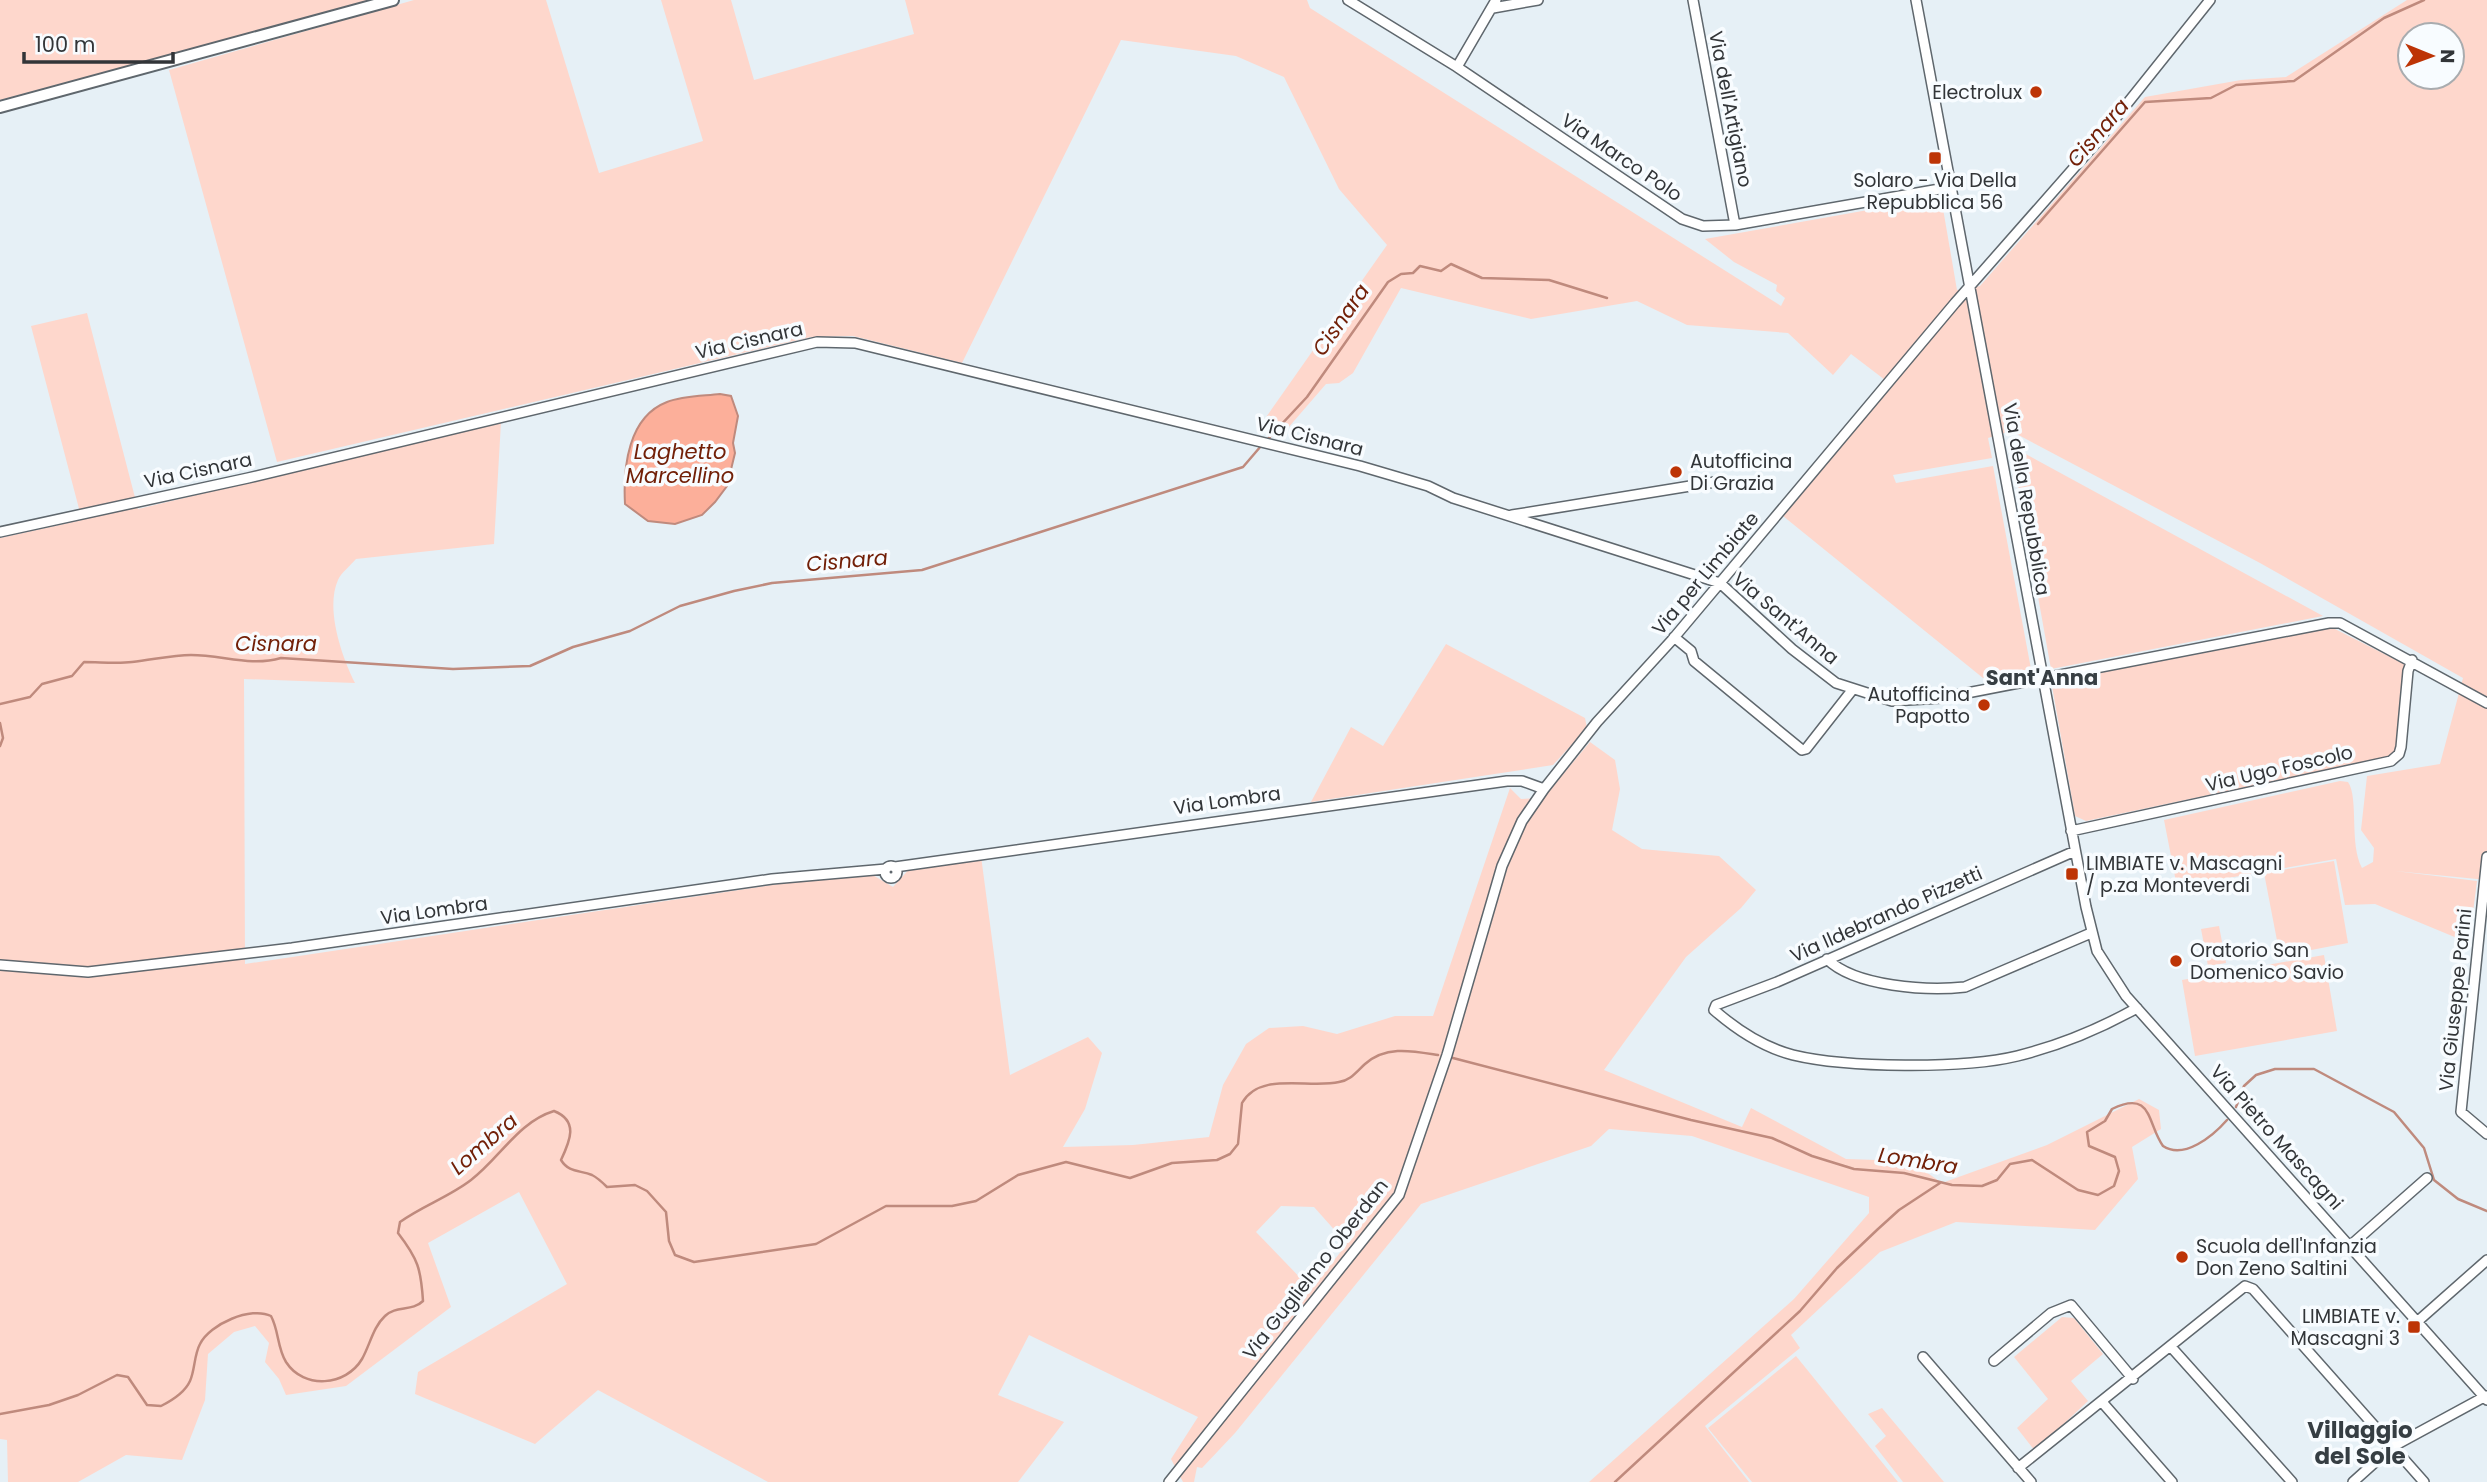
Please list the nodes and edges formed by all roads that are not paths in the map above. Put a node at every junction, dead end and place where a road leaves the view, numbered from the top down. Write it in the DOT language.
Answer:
graph roads {
  1 [pos="393,0"];
  2 [pos="1348,0"];
  3 [pos="1538,0"];
  4 [pos="1693,0"];
  5 [pos="1916,0"];
  6 [pos="2210,0"];
  7 [pos="1495,4"];
  8 [pos="1457,67"];
  9 [pos="0,107"];
  10 [pos="1951,187"];
  11 [pos="1735,225"];
  12 [pos="1970,288"];
  13 [pos="1721,481"];
  14 [pos="1512,515"];
  15 [pos="1543,525"];
  16 [pos="0,532"];
  17 [pos="1720,583"];
  18 [pos="1674,637"];
  19 [pos="2412,660"];
  20 [pos="2041,677"];
  21 [pos="1853,689"];
  22 [pos="2487,703"];
  23 [pos="1544,789"];
  24 [pos="2071,831"];
  25 [pos="2075,850"];
  26 [pos="2487,857"];
  27 [pos="2091,933"];
  28 [pos="1827,959"];
  29 [pos="0,965"];
  30 [pos="2126,996"];
  31 [pos="2137,1008"];
  32 [pos="1447,1055"];
  33 [pos="2487,1134"];
  34 [pos="2427,1178"];
  35 [pos="2351,1245"];
  36 [pos="2487,1260"];
  37 [pos="2418,1321"];
  38 [pos="2172,1348"];
  39 [pos="1923,1357"];
  40 [pos="1994,1360"];
  41 [pos="2133,1379"];
  42 [pos="2486,1397"];
  43 [pos="2102,1402"];
  44 [pos="2392,1447"];
  45 [pos="2018,1468"];
  46 [pos="1169,1482"];
  47 [pos="2031,1482"];
  48 [pos="2172,1482"];
  49 [pos="2292,1482"];
  50 [pos="2353,1482"];
  51 [pos="2424,1482"];
  1 -- 9 [label="street"];
  2 -- 8 [label="street, Via Marco Polo"];
  3 -- 7 [label="street"];
  4 -- 11 [label="street, Via dell'Artigiano"];
  5 -- 10 [label="street, Via della Repubblica"];
  6 -- 12 [label="street, Via per Limbiate"];
  7 -- 8 [label="street"];
  8 -- 11 [label="street, Via Marco Polo"];
  10 -- 11 [label="street, Via Marco Polo"];
  10 -- 12 [label="street, Via della Repubblica"];
  12 -- 17 [label="street, Via per Limbiate"];
  12 -- 20 [label="street, Via della Repubblica"];
  13 -- 14 [label="street"];
  14 -- 15 [label="street, Via Cisnara"];
  14 -- 16 [label="street, Via Cisnara"];
  15 -- 17 [label="street, Via Sant'Anna"];
  17 -- 18 [label="street, Via per Limbiate"];
  17 -- 21 [label="street, Via Sant'Anna"];
  18 -- 21 [label="street"];
  18 -- 23 [label="street, Via per Limbiate"];
  19 -- 20 [label="street, Via Sant'Anna"];
  19 -- 22 [label="street"];
  19 -- 24 [label="street, Via Ugo Foscolo"];
  20 -- 21 [label="street, Via Sant'Anna"];
  20 -- 24 [label="street, Via della Repubblica"];
  23 -- 29 [label="street, Via Lombra"];
  23 -- 32 [label="street, Via per Limbiate"];
  24 -- 25 [label="street, Via della Repubblica"];
  25 -- 27 [label="street, Via della Repubblica"];
  25 -- 28 [label="street, Via Ildebrando Pizzetti"];
  26 -- 33 [label="street, Via Giuseppe Parini"];
  27 -- 28 [label="street"];
  27 -- 30 [label="street, Via della Repubblica"];
  28 -- 31 [label="street, Via Ildebrando Pizzetti"];
  30 -- 31 [label="street, Via Pietro Mascagni"];
  31 -- 35 [label="street, Via Pietro Mascagni"];
  32 -- 46 [label="street, Via Guglielmo Oberdan"];
  34 -- 35 [label="street"];
  35 -- 37 [label="street, Via Pietro Mascagni"];
  36 -- 37 [label="street"];
  37 -- 42 [label="street, Via Pietro Mascagni"];
  38 -- 41 [label="street"];
  38 -- 44 [label="street"];
  38 -- 49 [label="street"];
  39 -- 45 [label="street"];
  40 -- 41 [label="street"];
  41 -- 43 [label="street"];
  42 -- 44 [label="street"];
  43 -- 45 [label="street"];
  43 -- 48 [label="street"];
  44 -- 50 [label="street"];
  44 -- 51 [label="street"];
  45 -- 47 [label="street"];
}
